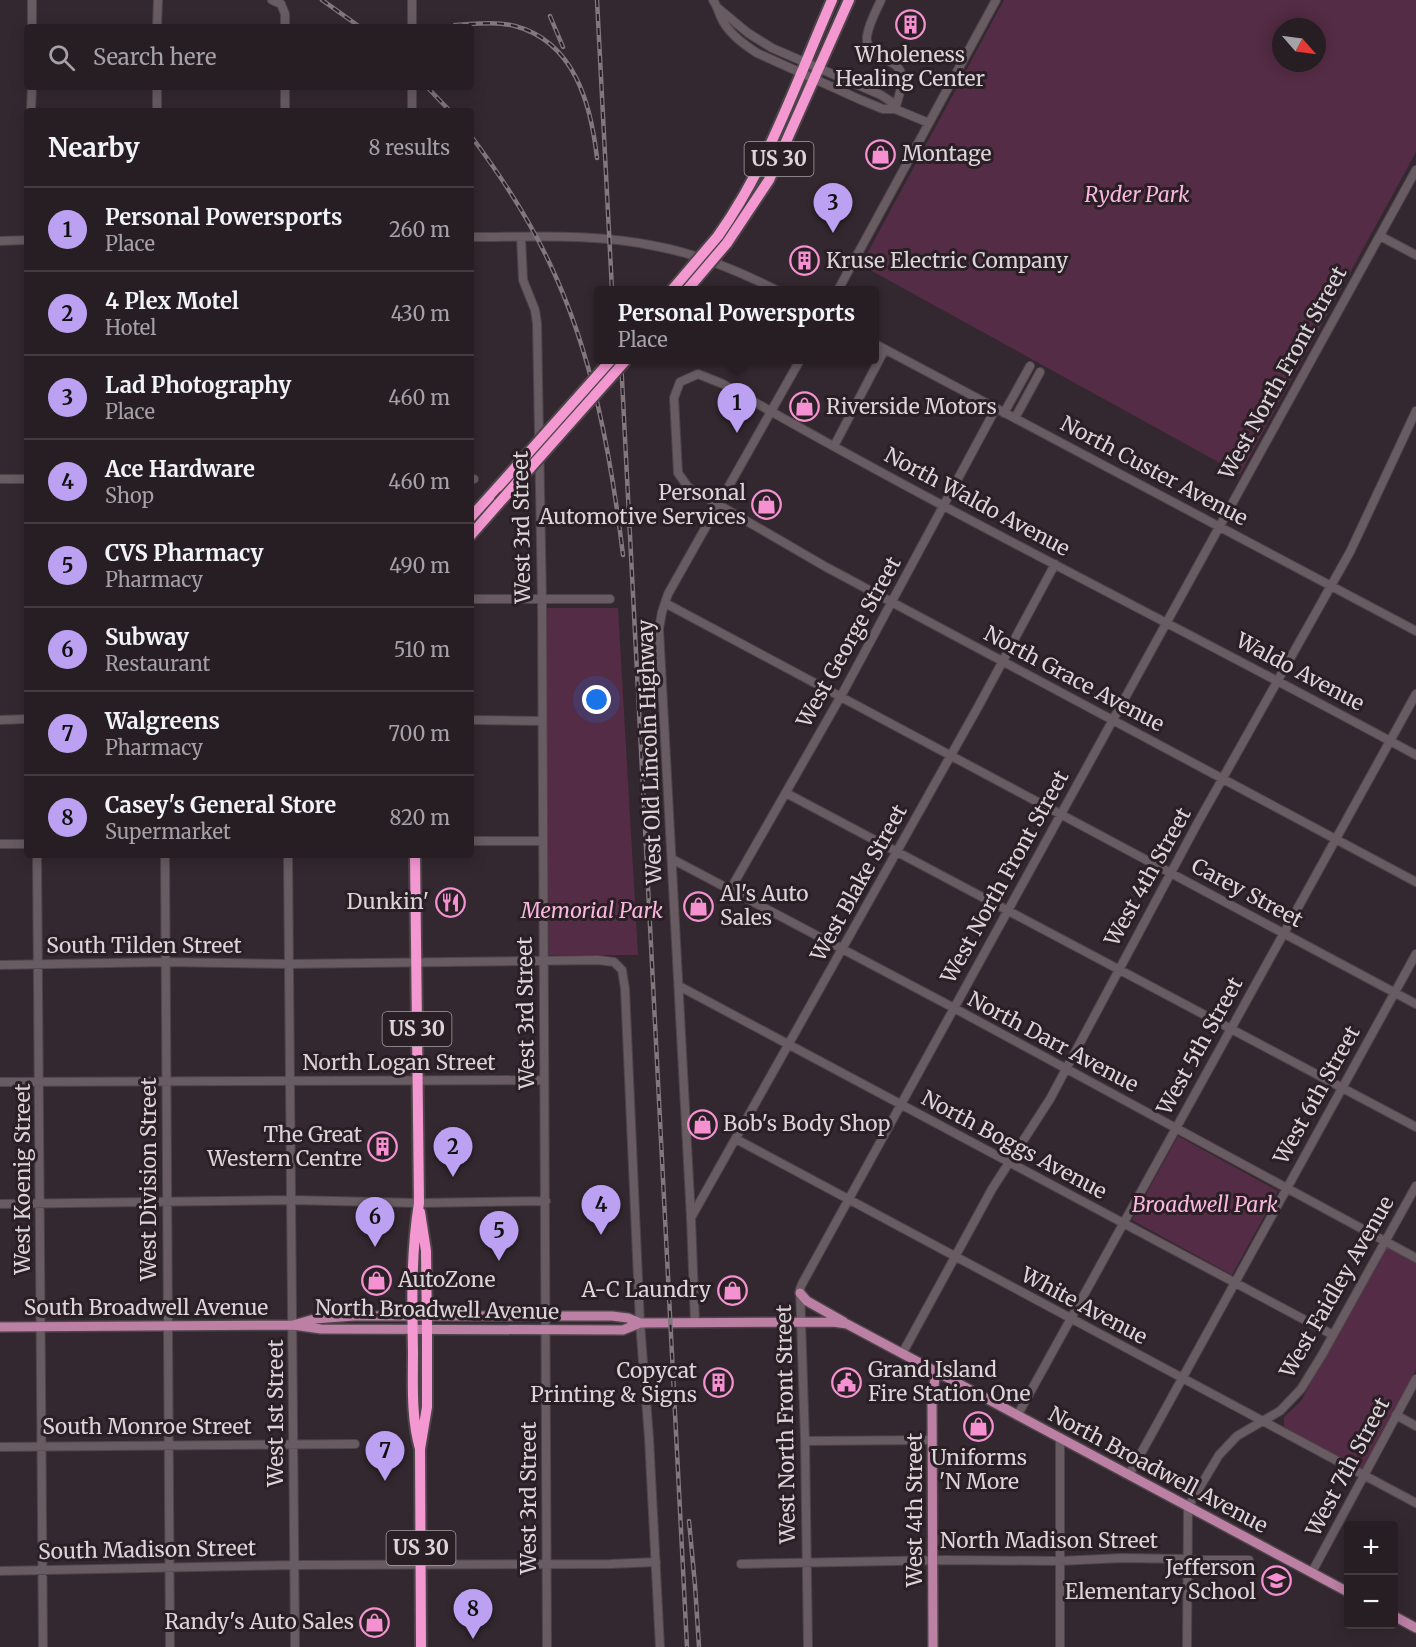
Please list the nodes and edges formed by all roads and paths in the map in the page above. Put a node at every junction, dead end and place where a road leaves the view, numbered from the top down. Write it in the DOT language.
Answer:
graph roads {
  1 [pos="33,0"];
  2 [pos="158,0"];
  3 [pos="272,0"];
  4 [pos="412,0"];
  5 [pos="713,0"];
  6 [pos="832,0"];
  7 [pos="849,0"];
  8 [pos="881,0"];
  9 [pos="996,0"];
  10 [pos="718,8"];
  11 [pos="32,24"];
  12 [pos="157,24"];
  13 [pos="285,24"];
  14 [pos="412,24"];
  15 [pos="805,62"];
  16 [pos="820,69"];
  17 [pos="800,74"];
  18 [pos="814,80"];
  19 [pos="32,90"];
  20 [pos="157,90"];
  21 [pos="285,90"];
  22 [pos="412,90"];
  23 [pos="31,108"];
  24 [pos="157,108"];
  25 [pos="285,108"];
  26 [pos="412,108"];
  27 [pos="895,109"];
  28 [pos="929,123"];
  29 [pos="1416,170"];
  30 [pos="1380,236"];
  31 [pos="474,237"];
  32 [pos="521,237"];
  33 [pos="723,239"];
  34 [pos="0,240"];
  35 [pos="24,240"];
  36 [pos="1416,255"];
  37 [pos="677,286"];
  38 [pos="690,286"];
  39 [pos="766,286"];
  40 [pos="841,286"];
  41 [pos="879,346"];
  42 [pos="885,349"];
  43 [pos="879,360"];
  44 [pos="607,364"];
  45 [pos="622,364"];
  46 [pos="798,364"];
  47 [pos="877,364"];
  48 [pos="1029,366"];
  49 [pos="1040,372"];
  50 [pos="996,408"];
  51 [pos="1416,411"];
  52 [pos="771,412"];
  53 [pos="1004,412"];
  54 [pos="1015,418"];
  55 [pos="834,446"];
  56 [pos="0,479"];
  57 [pos="24,479"];
  58 [pos="943,505"];
  59 [pos="717,506"];
  60 [pos="474,513"];
  61 [pos="1220,526"];
  62 [pos="474,531"];
  63 [pos="1054,564"];
  64 [pos="1330,586"];
  65 [pos="474,599"];
  66 [pos="542,599"];
  67 [pos="610,599"];
  68 [pos="892,602"];
  69 [pos="665,603"];
  70 [pos="1167,622"];
  71 [pos="1416,631"];
  72 [pos="1003,660"];
  73 [pos="1278,680"];
  74 [pos="1416,694"];
  75 [pos="841,696"];
  76 [pos="24,719"];
  77 [pos="0,720"];
  78 [pos="474,720"];
  79 [pos="542,721"];
  80 [pos="1113,721"];
  81 [pos="1390,741"];
  82 [pos="951,755"];
  83 [pos="1416,755"];
  84 [pos="1222,779"];
  85 [pos="786,793"];
  86 [pos="1061,814"];
  87 [pos="1335,839"];
  88 [pos="474,841"];
  89 [pos="542,841"];
  90 [pos="0,844"];
  91 [pos="24,844"];
  92 [pos="898,851"];
  93 [pos="37,858"];
  94 [pos="165,858"];
  95 [pos="288,858"];
  96 [pos="415,858"];
  97 [pos="672,859"];
  98 [pos="1171,873"];
  99 [pos="1416,882"];
  100 [pos="730,890"];
  101 [pos="1008,910"];
  102 [pos="1283,933"];
  103 [pos="842,949"];
  104 [pos="1416,954"];
  105 [pos="543,961"];
  106 [pos="166,962"];
  107 [pos="417,963"];
  108 [pos="39,964"];
  109 [pos="288,964"];
  110 [pos="0,965"];
  111 [pos="1119,968"];
  112 [pos="679,986"];
  113 [pos="1395,992"];
  114 [pos="1416,1004"];
  115 [pos="954,1008"];
  116 [pos="1230,1028"];
  117 [pos="789,1044"];
  118 [pos="1065,1069"];
  119 [pos="544,1080"];
  120 [pos="40,1081"];
  121 [pos="167,1081"];
  122 [pos="289,1081"];
  123 [pos="0,1082"];
  124 [pos="418,1082"];
  125 [pos="1342,1088"];
  126 [pos="900,1104"];
  127 [pos="1416,1127"];
  128 [pos="1175,1128"];
  129 [pos="736,1138"];
  130 [pos="1009,1163"];
  131 [pos="1416,1186"];
  132 [pos="1286,1188"];
  133 [pos="848,1198"];
  134 [pos="291,1200"];
  135 [pos="168,1201"];
  136 [pos="546,1201"];
  137 [pos="418,1203"];
  138 [pos="0,1204"];
  139 [pos="41,1204"];
  140 [pos="691,1218"];
  141 [pos="1123,1224"];
  142 [pos="1385,1242"];
  143 [pos="955,1256"];
  144 [pos="1416,1258"];
  145 [pos="1234,1283"];
  146 [pos="800,1293"];
  147 [pos="412,1316"];
  148 [pos="427,1316"];
  149 [pos="546,1316"];
  150 [pos="1070,1319"];
  151 [pos="695,1322"];
  152 [pos="802,1322"];
  153 [pos="640,1323"];
  154 [pos="846,1324"];
  155 [pos="169,1325"];
  156 [pos="293,1325"];
  157 [pos="0,1327"];
  158 [pos="42,1327"];
  159 [pos="546,1329"];
  160 [pos="412,1330"];
  161 [pos="427,1330"];
  162 [pos="1333,1335"];
  163 [pos="902,1354"];
  164 [pos="936,1372"];
  165 [pos="1181,1378"];
  166 [pos="1416,1379"];
  167 [pos="1396,1415"];
  168 [pos="1017,1416"];
  169 [pos="1262,1421"];
  170 [pos="1416,1426"];
  171 [pos="1060,1439"];
  172 [pos="932,1440"];
  173 [pos="805,1441"];
  174 [pos="294,1444"];
  175 [pos="355,1444"];
  176 [pos="42,1446"];
  177 [pos="169,1446"];
  178 [pos="0,1447"];
  179 [pos="420,1449"];
  180 [pos="1363,1474"];
  181 [pos="1129,1475"];
  182 [pos="1416,1503"];
  183 [pos="1188,1507"];
  184 [pos="1188,1559"];
  185 [pos="933,1560"];
  186 [pos="1249,1560"];
  187 [pos="1059,1561"];
  188 [pos="656,1562"];
  189 [pos="807,1563"];
  190 [pos="547,1564"];
  191 [pos="741,1564"];
  192 [pos="295,1565"];
  193 [pos="421,1565"];
  194 [pos="170,1567"];
  195 [pos="0,1571"];
  196 [pos="42,1571"];
  197 [pos="1312,1572"];
  198 [pos="1344,1590"];
  199 [pos="1398,1618"];
  200 [pos="1416,1628"];
  201 [pos="43,1647"];
  202 [pos="170,1647"];
  203 [pos="295,1647"];
  204 [pos="422,1647"];
  205 [pos="548,1647"];
  206 [pos="660,1647"];
  207 [pos="808,1647"];
  208 [pos="933,1647"];
  209 [pos="1060,1647"];
  210 [pos="1187,1647"];
  1 -- 11 [label="street"];
  2 -- 12 [label="street"];
  3 -- 13 [label="street"];
  4 -- 14 [label="street"];
  5 -- 10 [label="street"];
  6 -- 15 [label="highway, US 30"];
  7 -- 16 [label="highway, US 30"];
  8 -- 27 [label="street"];
  9 -- 28 [label="street"];
  10 -- 15 [label="street"];
  10 -- 17 [label="street"];
  15 -- 16 [label="street"];
  15 -- 17 [label="highway, US 30"];
  16 -- 18 [label="highway, US 30"];
  16 -- 27 [label="street"];
  17 -- 18 [label="street"];
  17 -- 33 [label="highway, US 30"];
  18 -- 27 [label="street"];
  18 -- 33 [label="highway, US 30"];
  19 -- 23 [label="street"];
  20 -- 24 [label="street"];
  21 -- 25 [label="street"];
  22 -- 26 [label="street"];
  27 -- 28 [label="street"];
  28 -- 40 [label="street"];
  29 -- 30 [label="street, West North Front Street"];
  30 -- 36 [label="street"];
  30 -- 61 [label="street, West North Front Street"];
  31 -- 32 [label="street"];
  32 -- 39 [label="street"];
  32 -- 66 [label="street, West 3rd Street"];
  33 -- 37 [label="highway, US 30, bridge"];
  33 -- 38 [label="highway, US 30, bridge"];
  34 -- 35 [label="street"];
  41 -- 42 [label="street, North Custer Avenue"];
  42 -- 43 [label="street"];
  42 -- 50 [label="street, North Custer Avenue"];
  44 -- 60 [label="highway, bridge"];
  45 -- 62 [label="highway, bridge"];
  46 -- 52 [label="street, West Old Lincoln Highway"];
  47 -- 55 [label="street"];
  48 -- 53 [label="street"];
  49 -- 54 [label="street"];
  50 -- 53 [label="street, North Custer Avenue"];
  50 -- 58 [label="street, West George Street"];
  51 -- 64 [label="street, West 4th Street"];
  52 -- 55 [label="street, North Waldo Avenue"];
  52 -- 59 [label="street, West Old Lincoln Highway"];
  52 -- 59 [label="street, North Grace Avenue"];
  53 -- 54 [label="street, North Custer Avenue"];
  54 -- 61 [label="street, North Custer Avenue"];
  55 -- 58 [label="street, North Waldo Avenue"];
  56 -- 57 [label="street"];
  58 -- 63 [label="street, North Waldo Avenue"];
  58 -- 68 [label="street, West George Street"];
  59 -- 68 [label="street, North Grace Avenue"];
  59 -- 69 [label="street, West Old Lincoln Highway"];
  61 -- 64 [label="street, North Custer Avenue"];
  61 -- 70 [label="street, West North Front Street"];
  63 -- 70 [label="street, North Waldo Avenue"];
  63 -- 72 [label="street, West Blake Street"];
  64 -- 71 [label="street, North Custer Avenue"];
  64 -- 73 [label="street, West 4th Street"];
  65 -- 66 [label="street"];
  66 -- 67 [label="street"];
  66 -- 79 [label="street, West 3rd Street"];
  68 -- 72 [label="street, North Grace Avenue"];
  68 -- 75 [label="street, West George Street"];
  69 -- 75 [label="street, Carey Street"];
  69 -- 97 [label="street, West Old Lincoln Highway"];
  70 -- 73 [label="street, Waldo Avenue"];
  70 -- 80 [label="street, West North Front Street"];
  72 -- 80 [label="street, North Grace Avenue"];
  72 -- 82 [label="street, West Blake Street"];
  73 -- 81 [label="street, Waldo Avenue"];
  73 -- 84 [label="street, West 4th Street"];
  74 -- 81 [label="street, West 5th Street"];
  75 -- 82 [label="street, Carey Street"];
  75 -- 85 [label="street, West George Street"];
  76 -- 77 [label="street"];
  78 -- 79 [label="street"];
  79 -- 89 [label="street, West 3rd Street"];
  80 -- 84 [label="street, North Grace Avenue"];
  80 -- 86 [label="street, West North Front Street"];
  81 -- 83 [label="street, Waldo Avenue"];
  81 -- 87 [label="street, West 5th Street"];
  82 -- 86 [label="street, Carey Street"];
  82 -- 92 [label="street, West Blake Street"];
  84 -- 87 [label="street, North Grace Avenue"];
  84 -- 98 [label="street, West 4th Street"];
  85 -- 92 [label="street"];
  85 -- 100 [label="street, West George Street"];
  86 -- 98 [label="street, Carey Street"];
  86 -- 101 [label="street, West North Front Street"];
  87 -- 99 [label="street, North Grace Avenue"];
  87 -- 102 [label="street, West 5th Street"];
  88 -- 89 [label="street"];
  89 -- 105 [label="street, West 3rd Street"];
  90 -- 91 [label="street"];
  92 -- 101 [label="street"];
  92 -- 103 [label="street, West Blake Street"];
  93 -- 108 [label="street, West Koenig Street"];
  94 -- 106 [label="street, West Division Street"];
  95 -- 109 [label="street, West 1st Street"];
  96 -- 107 [label="highway, US 30"];
  97 -- 100 [label="street, North Darr Avenue"];
  97 -- 112 [label="street, West Old Lincoln Highway"];
  98 -- 102 [label="street, Carey Street"];
  98 -- 111 [label="street, West 4th Street"];
  100 -- 103 [label="street, North Darr Avenue"];
  101 -- 111 [label="street"];
  101 -- 115 [label="street, West North Front Street"];
  102 -- 113 [label="street, Carey Street"];
  102 -- 116 [label="street, West 5th Street"];
  103 -- 115 [label="street, North Darr Avenue"];
  103 -- 117 [label="street, West Blake Street"];
  104 -- 113 [label="street, West 6th Street"];
  105 -- 107 [label="street, South Tilden Street"];
  105 -- 119 [label="street, West 3rd Street"];
  105 -- 153 [label="street, South Tilden Street"];
  106 -- 108 [label="street, South Tilden Street"];
  106 -- 109 [label="street, South Tilden Street"];
  106 -- 121 [label="street, West Division Street"];
  107 -- 109 [label="street, South Tilden Street"];
  107 -- 124 [label="highway, US 30"];
  108 -- 110 [label="street, South Tilden Street"];
  108 -- 120 [label="street, West Koenig Street"];
  109 -- 122 [label="street, West 1st Street"];
  111 -- 116 [label="street"];
  111 -- 118 [label="street, West 4th Street"];
  112 -- 117 [label="street, North Boggs Avenue"];
  112 -- 140 [label="street, West Old Lincoln Highway"];
  113 -- 114 [label="street, Carey Street"];
  113 -- 125 [label="street, West 6th Street"];
  115 -- 118 [label="street, North Darr Avenue"];
  115 -- 126 [label="street, West North Front Street"];
  116 -- 125 [label="street"];
  116 -- 128 [label="street, West 5th Street"];
  117 -- 126 [label="street, North Boggs Avenue"];
  117 -- 129 [label="street, West Blake Street"];
  118 -- 128 [label="street, North Darr Avenue"];
  118 -- 130 [label="street, West 4th Street"];
  119 -- 124 [label="street, North Logan Street"];
  119 -- 136 [label="street, West 3rd Street"];
  120 -- 121 [label="street, North Logan Street"];
  120 -- 123 [label="street, North Logan Street"];
  120 -- 139 [label="street, West Koenig Street"];
  121 -- 122 [label="street, North Logan Street"];
  121 -- 135 [label="street, West Division Street"];
  122 -- 124 [label="street, North Logan Street"];
  122 -- 134 [label="street, West 1st Street"];
  124 -- 137 [label="highway, US 30"];
  125 -- 127 [label="street"];
  125 -- 132 [label="street, West 6th Street"];
  126 -- 130 [label="street, North Boggs Avenue"];
  126 -- 133 [label="street, West North Front Street"];
  128 -- 132 [label="street, North Darr Avenue"];
  128 -- 141 [label="street, West 5th Street"];
  129 -- 133 [label="street, White Avenue"];
  129 -- 140 [label="street, West Blake Street"];
  130 -- 141 [label="street, North Boggs Avenue"];
  130 -- 143 [label="street, West 4th Street"];
  131 -- 142 [label="street, West Faidley Avenue"];
  132 -- 142 [label="street, North Darr Avenue"];
  132 -- 145 [label="street, West 6th Street"];
  133 -- 143 [label="street, White Avenue"];
  133 -- 146 [label="street, West North Front Street"];
  134 -- 135 [label="street"];
  134 -- 137 [label="street"];
  134 -- 156 [label="street, West 1st Street"];
  135 -- 139 [label="street"];
  135 -- 155 [label="street, West Division Street"];
  136 -- 137 [label="street"];
  136 -- 149 [label="street, West 3rd Street"];
  137 -- 147 [label="highway, US 30"];
  137 -- 148 [label="highway, US 30"];
  138 -- 139 [label="street"];
  139 -- 158 [label="street, West Koenig Street"];
  140 -- 151 [label="street, West Old Lincoln Highway"];
  141 -- 145 [label="street, North Boggs Avenue"];
  141 -- 150 [label="street, West 5th Street"];
  142 -- 144 [label="street, North Darr Avenue"];
  142 -- 162 [label="street, West Faidley Avenue"];
  143 -- 150 [label="street, White Avenue"];
  143 -- 163 [label="street, West 4th Street"];
  145 -- 162 [label="street, North Boggs Avenue"];
  145 -- 165 [label="street, West 6th Street"];
  146 -- 152 [label="street, West North Front Street"];
  146 -- 154 [label="main road"];
  147 -- 148 [label="main road, North Broadwell Avenue"];
  147 -- 156 [label="main road, North Broadwell Avenue"];
  147 -- 160 [label="highway, US 30"];
  148 -- 149 [label="main road, North Broadwell Avenue"];
  148 -- 161 [label="highway, US 30"];
  149 -- 153 [label="main road, North Broadwell Avenue"];
  149 -- 159 [label="street, West 3rd Street"];
  150 -- 165 [label="street, White Avenue"];
  150 -- 168 [label="street, West 5th Street"];
  151 -- 152 [label="main road, North Broadwell Avenue"];
  151 -- 153 [label="main road, North Broadwell Avenue"];
  152 -- 154 [label="main road, North Broadwell Avenue"];
  152 -- 173 [label="street, West North Front Street"];
  153 -- 159 [label="main road, North Broadwell Avenue"];
  153 -- 188 [label="street"];
  154 -- 163 [label="main road, North Broadwell Avenue"];
  155 -- 156 [label="main road, South Broadwell Avenue"];
  155 -- 158 [label="main road, South Broadwell Avenue"];
  155 -- 177 [label="street, West Division Street"];
  156 -- 160 [label="main road, North Broadwell Avenue"];
  156 -- 174 [label="street, West 1st Street"];
  157 -- 158 [label="main road, South Broadwell Avenue"];
  158 -- 176 [label="street, West Koenig Street"];
  159 -- 161 [label="main road, North Broadwell Avenue"];
  159 -- 190 [label="street, West 3rd Street"];
  160 -- 161 [label="main road, North Broadwell Avenue"];
  160 -- 179 [label="highway, US 30"];
  161 -- 179 [label="highway, US 30"];
  162 -- 169 [label="street, West Faidley Avenue"];
  163 -- 164 [label="main road, North Broadwell Avenue"];
  164 -- 168 [label="main road, North Broadwell Avenue"];
  164 -- 172 [label="main road, West 4th Street"];
  165 -- 169 [label="street, White Avenue"];
  165 -- 181 [label="street, West 6th Street"];
  166 -- 167 [label="street, West 7th Street"];
  167 -- 170 [label="street"];
  167 -- 180 [label="street, West 7th Street"];
  168 -- 171 [label="main road, North Broadwell Avenue"];
  169 -- 180 [label="street, White Avenue"];
  169 -- 183 [label="street, West Faidley Avenue"];
  171 -- 181 [label="main road, North Broadwell Avenue"];
  171 -- 187 [label="street"];
  172 -- 173 [label="street"];
  172 -- 185 [label="main road, West 4th Street"];
  173 -- 189 [label="street, West North Front Street"];
  174 -- 175 [label="street, South Monroe Street"];
  174 -- 177 [label="street, South Monroe Street"];
  174 -- 192 [label="street, West 1st Street"];
  176 -- 177 [label="street, South Monroe Street"];
  176 -- 178 [label="street, South Monroe Street"];
  176 -- 196 [label="street, West Koenig Street"];
  177 -- 194 [label="street, West Division Street"];
  179 -- 193 [label="highway, US 30"];
  180 -- 182 [label="street, White Avenue"];
  180 -- 197 [label="street, West 7th Street"];
  181 -- 183 [label="main road, North Broadwell Avenue"];
  183 -- 184 [label="street"];
  183 -- 197 [label="main road, North Broadwell Avenue"];
  184 -- 186 [label="street, North Madison Street"];
  184 -- 187 [label="street, North Madison Street"];
  184 -- 210 [label="street"];
  185 -- 187 [label="street, North Madison Street"];
  185 -- 189 [label="street, North Madison Street"];
  185 -- 208 [label="main road, West 4th Street"];
  187 -- 209 [label="street"];
  188 -- 190 [label="street"];
  188 -- 206 [label="street"];
  189 -- 191 [label="street, North Madison Street"];
  189 -- 207 [label="street, West North Front Street"];
  190 -- 193 [label="street"];
  190 -- 205 [label="street, West 3rd Street"];
  192 -- 193 [label="street"];
  192 -- 194 [label="street, South Madison Street"];
  192 -- 203 [label="street, West 1st Street"];
  193 -- 204 [label="highway, US 30"];
  194 -- 196 [label="street, South Madison Street"];
  194 -- 202 [label="street, West Division Street"];
  195 -- 196 [label="street, South Madison Street"];
  196 -- 201 [label="street, West Koenig Street"];
  197 -- 198 [label="main road, North Broadwell Avenue"];
  199 -- 200 [label="main road"];
}
